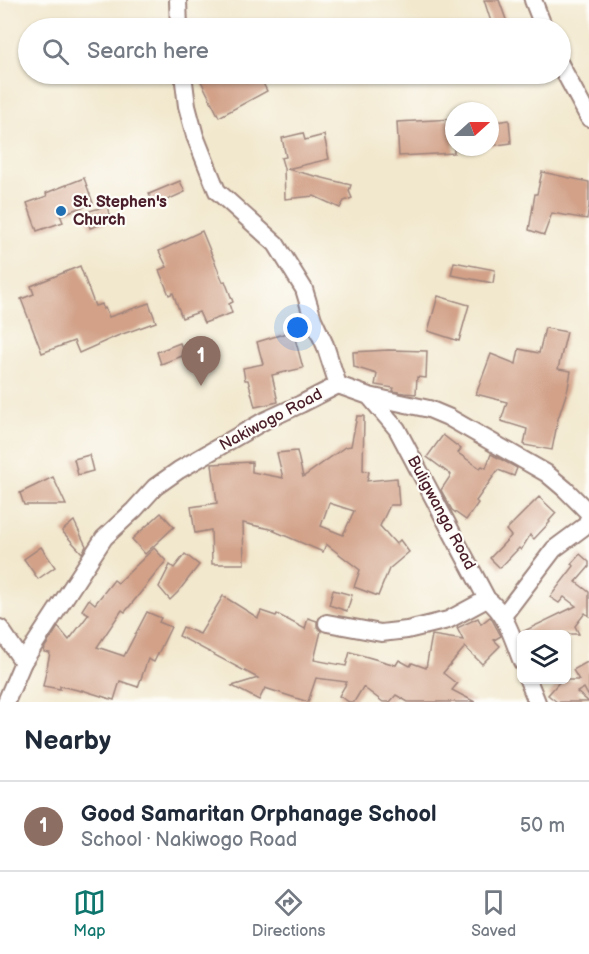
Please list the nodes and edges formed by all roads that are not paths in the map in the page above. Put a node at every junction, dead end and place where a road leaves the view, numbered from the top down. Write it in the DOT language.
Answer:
graph roads {
  1 [pos="177,0"];
  2 [pos="533,0"];
  3 [pos="178,18"];
  4 [pos="540,18"];
  5 [pos="571,83"];
  6 [pos="184,84"];
  7 [pos="589,118"];
  8 [pos="338,385"];
  9 [pos="369,396"];
  10 [pos="589,513"];
  11 [pos="589,518"];
  12 [pos="487,599"];
  13 [pos="503,616"];
  14 [pos="327,622"];
  15 [pos="0,628"];
  16 [pos="517,650"];
  17 [pos="23,662"];
  18 [pos="530,684"];
  19 [pos="6,702"];
  20 [pos="537,702"];
  1 -- 3 [label="street"];
  2 -- 4 [label="street"];
  5 -- 7 [label="street"];
  6 -- 8 [label="street, Nakiwogo Road"];
  8 -- 9 [label="street"];
  8 -- 17 [label="street, Nakiwogo Road"];
  9 -- 10 [label="street"];
  9 -- 12 [label="street, Buligwanga Road"];
  11 -- 13 [label="street"];
  12 -- 13 [label="street, Buligwanga Road"];
  12 -- 14 [label="street"];
  13 -- 16 [label="street, Buligwanga Road"];
  15 -- 17 [label="street"];
  17 -- 19 [label="street, Nakiwogo Road"];
  18 -- 20 [label="street"];
}
